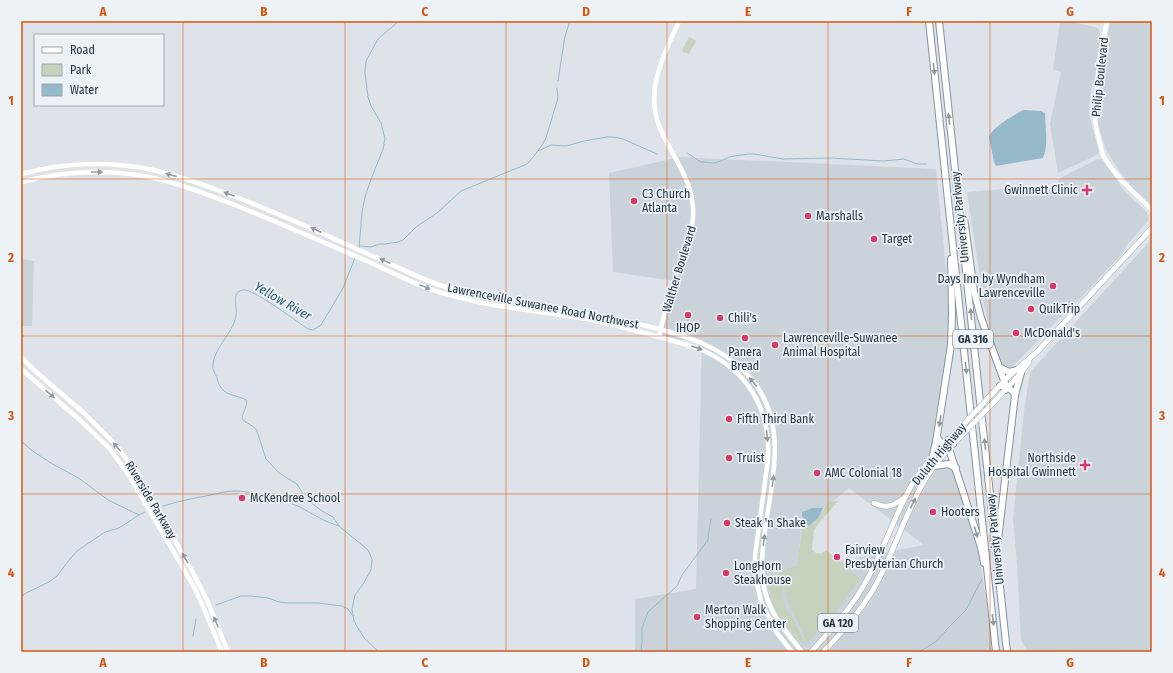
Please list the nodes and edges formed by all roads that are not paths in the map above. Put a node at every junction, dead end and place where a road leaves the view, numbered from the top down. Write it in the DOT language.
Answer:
graph roads {
  1 [pos="679,21"];
  2 [pos="929,21"];
  3 [pos="939,21"];
  4 [pos="1107,21"];
  5 [pos="21,174"];
  6 [pos="21,182"];
  7 [pos="958,195"];
  8 [pos="1152,210"];
  9 [pos="1152,228"];
  10 [pos="952,232"];
  11 [pos="661,329"];
  12 [pos="659,337"];
  13 [pos="21,357"];
  14 [pos="999,367"];
  15 [pos="21,369"];
  16 [pos="1019,371"];
  17 [pos="1005,386"];
  18 [pos="1015,395"];
  19 [pos="937,437"];
  20 [pos="948,445"];
  21 [pos="932,458"];
  22 [pos="934,466"];
  23 [pos="956,468"];
  24 [pos="906,496"];
  25 [pos="874,503"];
  26 [pos="996,551"];
  27 [pos="989,588"];
  28 [pos="222,652"];
  29 [pos="228,652"];
  30 [pos="792,652"];
  31 [pos="802,652"];
  32 [pos="811,652"];
  33 [pos="823,652"];
  34 [pos="996,652"];
  35 [pos="1007,652"];
  1 -- 11 [label="main road, Walther Boulevard"];
  2 -- 10 [label="highway, University Parkway / GA 316, one-way"];
  7 -- 3 [label="highway, University Parkway / GA 316, one-way"];
  4 -- 8 [label="main road, Philip Boulevard"];
  11 -- 5 [label="main road, Lawrenceville Suwanee Road Northwest, one-way"];
  6 -- 12 [label="main road, Lawrenceville Suwanee Road Northwest, one-way"];
  7 -- 14 [label="highway"];
  26 -- 7 [label="highway, University Parkway / GA 316, one-way"];
  9 -- 16 [label="main road, Duluth Highway"];
  10 -- 19 [label="highway, one-way"];
  10 -- 27 [label="highway, University Parkway / GA 316, one-way"];
  11 -- 12 [label="main road, Walther Boulevard"];
  31 -- 11 [label="main road, Lawrenceville Suwanee Road Northwest, one-way"];
  12 -- 30 [label="main road, Lawrenceville Suwanee Road Northwest, one-way"];
  29 -- 13 [label="main road, Riverside Parkway, one-way"];
  14 -- 16 [label="highway"];
  14 -- 17 [label="highway"];
  15 -- 28 [label="main road, Riverside Parkway, one-way"];
  16 -- 17 [label="main road, Duluth Highway"];
  16 -- 18 [label="highway"];
  17 -- 18 [label="highway"];
  17 -- 20 [label="main road, Duluth Highway / GA 120, bridge"];
  17 -- 20 [label="main road, Duluth Highway / GA 120, bridge"];
  18 -- 26 [label="highway"];
  19 -- 20 [label="highway"];
  19 -- 21 [label="highway"];
  20 -- 21 [label="main road, Duluth Highway / GA 120"];
  20 -- 22 [label="main road, Duluth Highway / GA 120"];
  20 -- 23 [label="highway"];
  21 -- 24 [label="main road, Duluth Highway / GA 120"];
  22 -- 23 [label="highway"];
  33 -- 22 [label="main road, Duluth Highway / GA 120, one-way"];
  23 -- 27 [label="highway, one-way"];
  24 -- 25 [label="main road"];
  24 -- 32 [label="main road, Duluth Highway / GA 120"];
  26 -- 35 [label="highway, University Parkway / GA 316"];
  27 -- 34 [label="highway, University Parkway / GA 316, one-way"];
}
